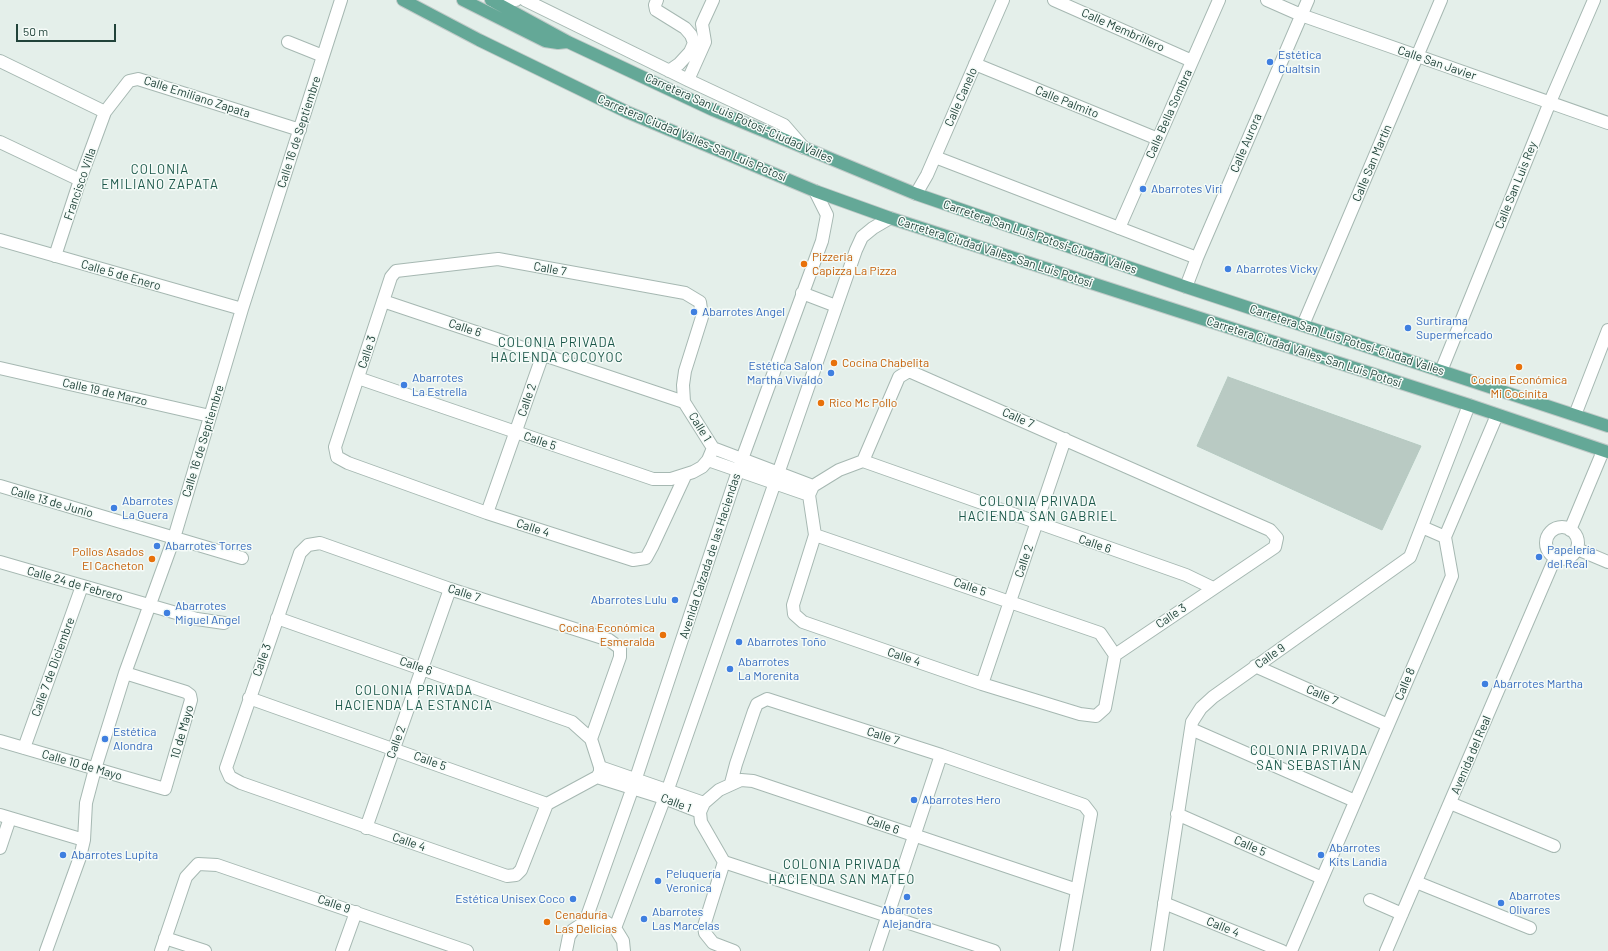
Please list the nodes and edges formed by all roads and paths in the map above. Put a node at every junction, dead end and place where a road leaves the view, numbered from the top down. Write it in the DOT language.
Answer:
graph roads {
  1 [pos="341,0"];
  2 [pos="403,0"];
  3 [pos="464,0"];
  4 [pos="516,0"];
  5 [pos="525,0"];
  6 [pos="657,0"];
  7 [pos="713,0"];
  8 [pos="1003,0"];
  9 [pos="1054,0"];
  10 [pos="1219,0"];
  11 [pos="1267,0"];
  12 [pos="1308,0"];
  13 [pos="1441,0"];
  14 [pos="1594,0"];
  15 [pos="492,1"];
  16 [pos="1301,15"];
  17 [pos="288,42"];
  18 [pos="568,42"];
  19 [pos="323,56"];
  20 [pos="1417,56"];
  21 [pos="0,61"];
  22 [pos="1192,61"];
  23 [pos="975,64"];
  24 [pos="669,71"];
  25 [pos="688,80"];
  26 [pos="1550,102"];
  27 [pos="105,112"];
  28 [pos="1608,123"];
  29 [pos="300,130"];
  30 [pos="1158,139"];
  31 [pos="0,142"];
  32 [pos="804,148"];
  33 [pos="935,157"];
  34 [pos="80,180"];
  35 [pos="815,191"];
  36 [pos="916,194"];
  37 [pos="890,218"];
  38 [pos="1119,228"];
  39 [pos="0,240"];
  40 [pos="55,256"];
  41 [pos="1197,258"];
  42 [pos="396,271"];
  43 [pos="1186,287"];
  44 [pos="802,293"];
  45 [pos="383,301"];
  46 [pos="700,302"];
  47 [pos="836,306"];
  48 [pos="242,309"];
  49 [pos="1303,325"];
  50 [pos="1608,330"];
  51 [pos="543,354"];
  52 [pos="0,368"];
  53 [pos="1441,371"];
  54 [pos="358,378"];
  55 [pos="684,402"];
  56 [pos="1469,405"];
  57 [pos="1497,415"];
  58 [pos="1575,415"];
  59 [pos="210,416"];
  60 [pos="1608,426"];
  61 [pos="515,432"];
  62 [pos="1065,439"];
  63 [pos="1606,452"];
  64 [pos="710,454"];
  65 [pos="337,457"];
  66 [pos="863,461"];
  67 [pos="741,464"];
  68 [pos="684,476"];
  69 [pos="777,477"];
  70 [pos="0,486"];
  71 [pos="811,490"];
  72 [pos="487,513"];
  73 [pos="1037,523"];
  74 [pos="1422,526"];
  75 [pos="1570,530"];
  76 [pos="815,535"];
  77 [pos="1445,537"];
  78 [pos="174,538"];
  79 [pos="1277,538"];
  80 [pos="308,545"];
  81 [pos="1577,549"];
  82 [pos="242,558"];
  83 [pos="1555,558"];
  84 [pos="0,562"];
  85 [pos="1608,562"];
  86 [pos="82,586"];
  87 [pos="450,588"];
  88 [pos="1213,588"];
  89 [pos="1011,601"];
  90 [pos="150,606"];
  91 [pos="277,618"];
  92 [pos="224,623"];
  93 [pos="1115,655"];
  94 [pos="1255,666"];
  95 [pos="422,668"];
  96 [pos="125,672"];
  97 [pos="982,684"];
  98 [pos="249,698"];
  99 [pos="1388,725"];
  100 [pos="1191,729"];
  101 [pos="591,739"];
  102 [pos="0,741"];
  103 [pos="24,748"];
  104 [pos="394,748"];
  105 [pos="941,755"];
  106 [pos="95,769"];
  107 [pos="599,772"];
  108 [pos="230,777"];
  109 [pos="634,783"];
  110 [pos="731,783"];
  111 [pos="165,789"];
  112 [pos="666,794"];
  113 [pos="1355,801"];
  114 [pos="1450,802"];
  115 [pos="547,804"];
  116 [pos="702,808"];
  117 [pos="1177,814"];
  118 [pos="5,817"];
  119 [pos="366,828"];
  120 [pos="914,836"];
  121 [pos="84,840"];
  122 [pos="1554,846"];
  123 [pos="0,848"];
  124 [pos="724,862"];
  125 [pos="1322,878"];
  126 [pos="1416,882"];
  127 [pos="1077,890"];
  128 [pos="1370,900"];
  129 [pos="1164,903"];
  130 [pos="356,912"];
  131 [pos="1402,914"];
  132 [pos="888,915"];
  133 [pos="585,922"];
  134 [pos="615,928"];
  135 [pos="1530,928"];
  136 [pos="165,938"];
  137 [pos="46,951"];
  138 [pos="161,951"];
  139 [pos="205,951"];
  140 [pos="342,951"];
  141 [pos="467,951"];
  142 [pos="566,951"];
  143 [pos="624,951"];
  144 [pos="734,951"];
  145 [pos="876,951"];
  146 [pos="994,951"];
  147 [pos="1066,951"];
  148 [pos="1157,951"];
  149 [pos="1282,951"];
  150 [pos="1290,951"];
  151 [pos="1386,951"];
  1 -- 19 [label="street, Calle 16 de Septiembre"];
  2 -- 35 [label="main road, Carretera Ciudad Valles-San Luis Potosí"];
  3 -- 18 [label="main road"];
  4 -- 15 [label="street"];
  5 -- 24 [label="street"];
  6 -- 24 [label="street"];
  7 -- 25 [label="street"];
  8 -- 23 [label="street, Calle Canelo"];
  9 -- 22 [label="street, Calle Membrillero"];
  10 -- 22 [label="street, Calle Bella Sombra"];
  11 -- 16 [label="street, Calle San Javier"];
  12 -- 16 [label="street, Calle Aurora"];
  13 -- 20 [label="street, Calle San Martín"];
  14 -- 26 [label="street, Calle San Luis Rey"];
  15 -- 18 [label="main road, Carretera San Luis Potosí-Ciudad Valles"];
  16 -- 20 [label="street, Calle San Javier"];
  16 -- 41 [label="street, Calle Aurora"];
  17 -- 19 [label="street"];
  18 -- 32 [label="main road, Carretera San Luis Potosí-Ciudad Valles"];
  19 -- 29 [label="street, Calle 16 de Septiembre"];
  20 -- 26 [label="street, Calle San Javier"];
  20 -- 49 [label="street, Calle San Martín"];
  21 -- 27 [label="street"];
  22 -- 30 [label="street, Calle Bella Sombra"];
  23 -- 30 [label="street, Calle Palmito"];
  23 -- 33 [label="street, Calle Canelo"];
  24 -- 25 [label="street"];
  25 -- 32 [label="street"];
  26 -- 28 [label="street, Calle San Javier"];
  26 -- 53 [label="street, Calle San Luis Rey"];
  27 -- 29 [label="street, Calle Emiliano Zapata"];
  27 -- 34 [label="street, Francisco Villa"];
  29 -- 48 [label="street, Calle 16 de Septiembre"];
  30 -- 38 [label="street, Calle Bella Sombra"];
  31 -- 34 [label="street"];
  32 -- 36 [label="main road, Carretera San Luis Potosí-Ciudad Valles"];
  33 -- 36 [label="street, Calle Canelo"];
  33 -- 38 [label="street"];
  34 -- 40 [label="street, Francisco Villa"];
  35 -- 37 [label="main road, Carretera Ciudad Valles-San Luis Potosí"];
  35 -- 44 [label="street, Avenida Calzada de las Haciendas"];
  36 -- 43 [label="main road, Carretera San Luis Potosí-Ciudad Valles"];
  37 -- 47 [label="street"];
  37 -- 56 [label="main road, Carretera Ciudad Valles-San Luis Potosí"];
  38 -- 41 [label="street"];
  39 -- 40 [label="street, Calle 5 de Enero"];
  40 -- 48 [label="street, Calle 5 de Enero"];
  41 -- 43 [label="street, Calle Aurora"];
  42 -- 45 [label="street, Calle 3"];
  42 -- 46 [label="street, Calle 7"];
  43 -- 49 [label="main road, Carretera San Luis Potosí-Ciudad Valles"];
  44 -- 47 [label="street"];
  44 -- 67 [label="street, Avenida Calzada de las Haciendas"];
  45 -- 51 [label="street, Calle 6"];
  45 -- 54 [label="street, Calle 3"];
  46 -- 55 [label="street, Calle 1"];
  47 -- 69 [label="street"];
  48 -- 59 [label="street, Calle 16 de Septiembre"];
  49 -- 53 [label="main road, Carretera San Luis Potosí-Ciudad Valles"];
  50 -- 58 [label="street"];
  51 -- 55 [label="street, Calle 6"];
  51 -- 61 [label="street, Calle 2"];
  52 -- 59 [label="street, Calle 19 de Marzo"];
  53 -- 58 [label="main road, Carretera San Luis Potosí-Ciudad Valles"];
  54 -- 61 [label="street, Calle 5"];
  54 -- 65 [label="street, Calle 3"];
  55 -- 64 [label="street, Calle 1"];
  56 -- 57 [label="main road, Carretera Ciudad Valles-San Luis Potosí"];
  56 -- 74 [label="street, Calle 9"];
  57 -- 63 [label="main road, Carretera Ciudad Valles-San Luis Potosí"];
  57 -- 77 [label="street"];
  58 -- 60 [label="main road, Carretera San Luis Potosí-Ciudad Valles"];
  59 -- 78 [label="street, Calle 16 de Septiembre"];
  61 -- 68 [label="street, Calle 5"];
  61 -- 72 [label="street, Calle 2"];
  62 -- 66 [label="street, Calle 7"];
  62 -- 73 [label="street, Calle 2"];
  62 -- 79 [label="street, Calle 7"];
  63 -- 75 [label="street"];
  64 -- 67 [label="street, Calle 1"];
  64 -- 68 [label="street, Calle 5"];
  65 -- 72 [label="street, Calle 4"];
  66 -- 71 [label="street"];
  66 -- 73 [label="street, Calle 6"];
  67 -- 69 [label="street, Calle 1"];
  67 -- 109 [label="street, Avenida Calzada de las Haciendas"];
  68 -- 72 [label="street, Calle 4"];
  69 -- 71 [label="street, Calle 1"];
  69 -- 112 [label="street"];
  70 -- 78 [label="street, Calle 13 de Junio"];
  71 -- 76 [label="street"];
  73 -- 88 [label="street, Calle 6"];
  73 -- 89 [label="street, Calle 2"];
  74 -- 77 [label="street"];
  74 -- 94 [label="street, Calle 9"];
  75 -- 81 [label="street"];
  75 -- 83 [label="street"];
  76 -- 89 [label="street, Calle 5"];
  76 -- 97 [label="street, Calle 4"];
  77 -- 99 [label="street, Calle 8"];
  78 -- 82 [label="street, Calle 13 de Junio"];
  78 -- 90 [label="street, Calle 16 de Septiembre"];
  79 -- 88 [label="street, Calle 3"];
  80 -- 87 [label="street, Calle 7"];
  80 -- 91 [label="street, Calle 3"];
  81 -- 83 [label="street"];
  81 -- 85 [label="street"];
  83 -- 114 [label="street, Avenida del Real"];
  84 -- 86 [label="street, Calle 24 de Febrero"];
  86 -- 90 [label="street, Calle 24 de Febrero"];
  86 -- 103 [label="street, Calle 7 de Diciembre"];
  87 -- 95 [label="street, Calle 2"];
  87 -- 101 [label="street, Calle 7"];
  88 -- 93 [label="street, Calle 3"];
  89 -- 93 [label="street, Calle 5"];
  89 -- 97 [label="street, Calle 2"];
  90 -- 92 [label="street, Calle 24 de Febrero"];
  90 -- 96 [label="street, Calle 16 de Septiembre"];
  91 -- 95 [label="street, Calle 6"];
  91 -- 98 [label="street, Calle 3"];
  93 -- 97 [label="street, Calle 4"];
  94 -- 99 [label="street, Calle 7"];
  94 -- 100 [label="street, Calle 9"];
  95 -- 101 [label="street, Calle 6"];
  95 -- 104 [label="street, Calle 2"];
  96 -- 106 [label="street, Calle 16 de Septiembre"];
  96 -- 111 [label="street, 10 de Mayo"];
  98 -- 104 [label="street, Calle 5"];
  98 -- 108 [label="street, Calle 3"];
  99 -- 113 [label="street, Calle 8"];
  100 -- 113 [label="street"];
  100 -- 117 [label="street, Calle 9"];
  101 -- 107 [label="street, Calle 6"];
  102 -- 103 [label="street, Calle 10 de Mayo"];
  103 -- 106 [label="street, Calle 10 de Mayo"];
  104 -- 115 [label="street, Calle 5"];
  104 -- 119 [label="street, Calle 2"];
  105 -- 110 [label="street, Calle 7"];
  105 -- 120 [label="street"];
  105 -- 127 [label="street, Calle 7"];
  106 -- 111 [label="street, Calle 10 de Mayo"];
  106 -- 121 [label="street, Calle 16 de Septiembre"];
  107 -- 109 [label="street, Calle 1"];
  107 -- 115 [label="street"];
  108 -- 119 [label="street, Calle 4"];
  109 -- 112 [label="street, Calle 1"];
  109 -- 133 [label="street, Avenida Calzada de las Haciendas"];
  110 -- 116 [label="street, Calle 6"];
  110 -- 120 [label="street, Calle 6"];
  112 -- 116 [label="street, Calle 1"];
  112 -- 134 [label="street"];
  113 -- 125 [label="street, Calle 8"];
  114 -- 122 [label="street"];
  114 -- 126 [label="street, Avenida del Real"];
  115 -- 119 [label="street, Calle 4"];
  116 -- 124 [label="street, Calle 1"];
  117 -- 125 [label="street, Calle 5"];
  117 -- 129 [label="street, Calle 9"];
  118 -- 121 [label="street"];
  118 -- 123 [label="street"];
  120 -- 127 [label="street, Calle 6"];
  120 -- 132 [label="street"];
  121 -- 137 [label="street, Calle 16 de Septiembre"];
  124 -- 132 [label="street"];
  124 -- 144 [label="street"];
  125 -- 150 [label="street, Calle 8"];
  126 -- 131 [label="street, Avenida del Real"];
  126 -- 135 [label="street"];
  127 -- 147 [label="street"];
  128 -- 131 [label="street"];
  129 -- 148 [label="street, Calle 9"];
  129 -- 149 [label="street, Calle 4"];
  130 -- 136 [label="street, Calle 9"];
  130 -- 140 [label="street"];
  130 -- 141 [label="street, Calle 9"];
  131 -- 151 [label="street, Avenida del Real"];
  132 -- 145 [label="street"];
  132 -- 146 [label="street"];
  133 -- 134 [label="street"];
  133 -- 142 [label="street"];
  134 -- 143 [label="street"];
  136 -- 138 [label="street"];
  136 -- 139 [label="street"];
}
